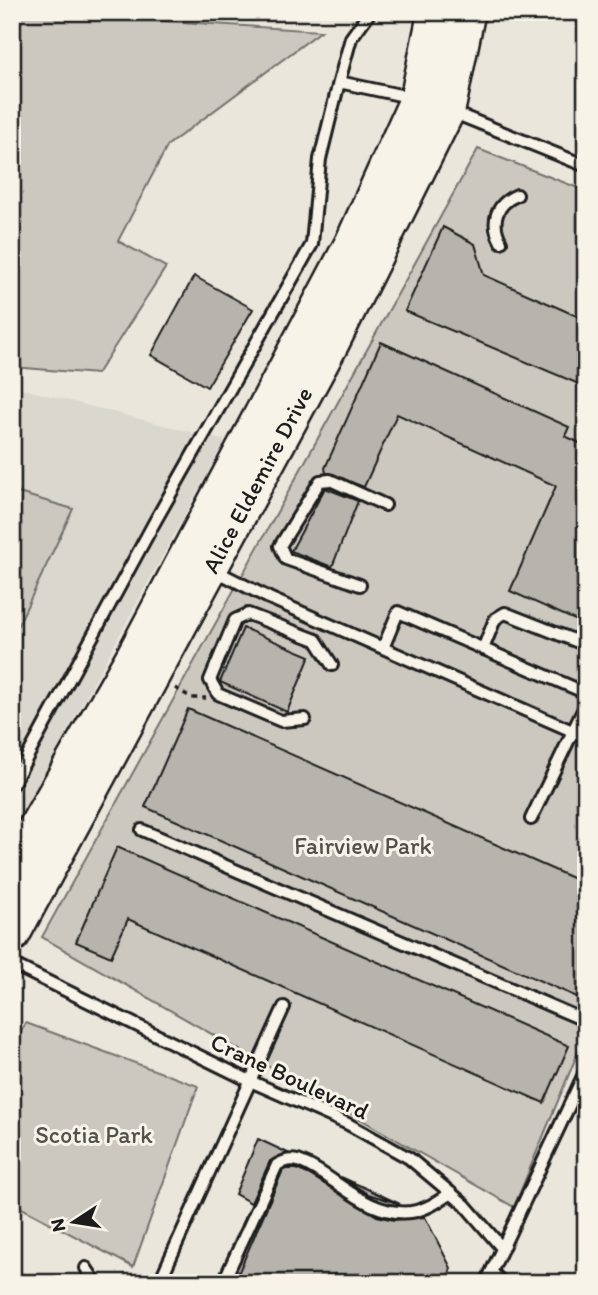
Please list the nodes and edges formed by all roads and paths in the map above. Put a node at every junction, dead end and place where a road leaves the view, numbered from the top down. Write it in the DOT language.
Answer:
graph roads {
  1 [pos="370,12"];
  2 [pos="436,12"];
  3 [pos="467,12"];
  4 [pos="339,82"];
  5 [pos="432,104"];
  6 [pos="586,166"];
  7 [pos="517,195"];
  8 [pos="501,242"];
  9 [pos="385,505"];
  10 [pos="210,568"];
  11 [pos="359,585"];
  12 [pos="586,645"];
  13 [pos="383,648"];
  14 [pos="483,649"];
  15 [pos="332,664"];
  16 [pos="152,675"];
  17 [pos="586,693"];
  18 [pos="218,694"];
  19 [pos="586,704"];
  20 [pos="304,719"];
  21 [pos="573,731"];
  22 [pos="586,737"];
  23 [pos="12,785"];
  24 [pos="531,819"];
  25 [pos="142,830"];
  26 [pos="12,870"];
  27 [pos="12,934"];
  28 [pos="12,964"];
  29 [pos="284,1007"];
  30 [pos="586,1021"];
  31 [pos="586,1070"];
  32 [pos="250,1081"];
  33 [pos="451,1193"];
  34 [pos="502,1248"];
  35 [pos="86,1268"];
  36 [pos="489,1278"];
  37 [pos="96,1283"];
  38 [pos="159,1283"];
  39 [pos="223,1283"];
  40 [pos="502,1283"];
  1 -- 4 [label="lane"];
  2 -- 5 [label="main road, Alice Eldemire Drive"];
  3 -- 5 [label="main road, Alice Eldemire Drive"];
  4 -- 5 [label="lane"];
  4 -- 23 [label="lane"];
  5 -- 6 [label="lane"];
  5 -- 10 [label="main road, Alice Eldemire Drive"];
  5 -- 26 [label="main road, Alice Eldemire Drive"];
  7 -- 8 [label="lane"];
  9 -- 11 [label="lane"];
  10 -- 13 [label="lane"];
  10 -- 16 [label="main road, Alice Eldemire Drive"];
  12 -- 14 [label="lane"];
  13 -- 14 [label="lane"];
  13 -- 21 [label="lane"];
  14 -- 17 [label="lane"];
  15 -- 18 [label="lane"];
  16 -- 18 [label="path"];
  16 -- 27 [label="main road, Alice Eldemire Drive"];
  18 -- 20 [label="lane"];
  19 -- 21 [label="lane"];
  21 -- 22 [label="lane"];
  21 -- 24 [label="lane"];
  25 -- 30 [label="lane"];
  28 -- 32 [label="lane, Crane Boulevard"];
  29 -- 32 [label="lane"];
  31 -- 34 [label="lane"];
  32 -- 33 [label="lane, Crane Boulevard"];
  32 -- 38 [label="lane"];
  33 -- 34 [label="lane, Crane Boulevard"];
  33 -- 39 [label="lane"];
  34 -- 36 [label="lane"];
  35 -- 37 [label="lane"];
  36 -- 40 [label="lane"];
}
